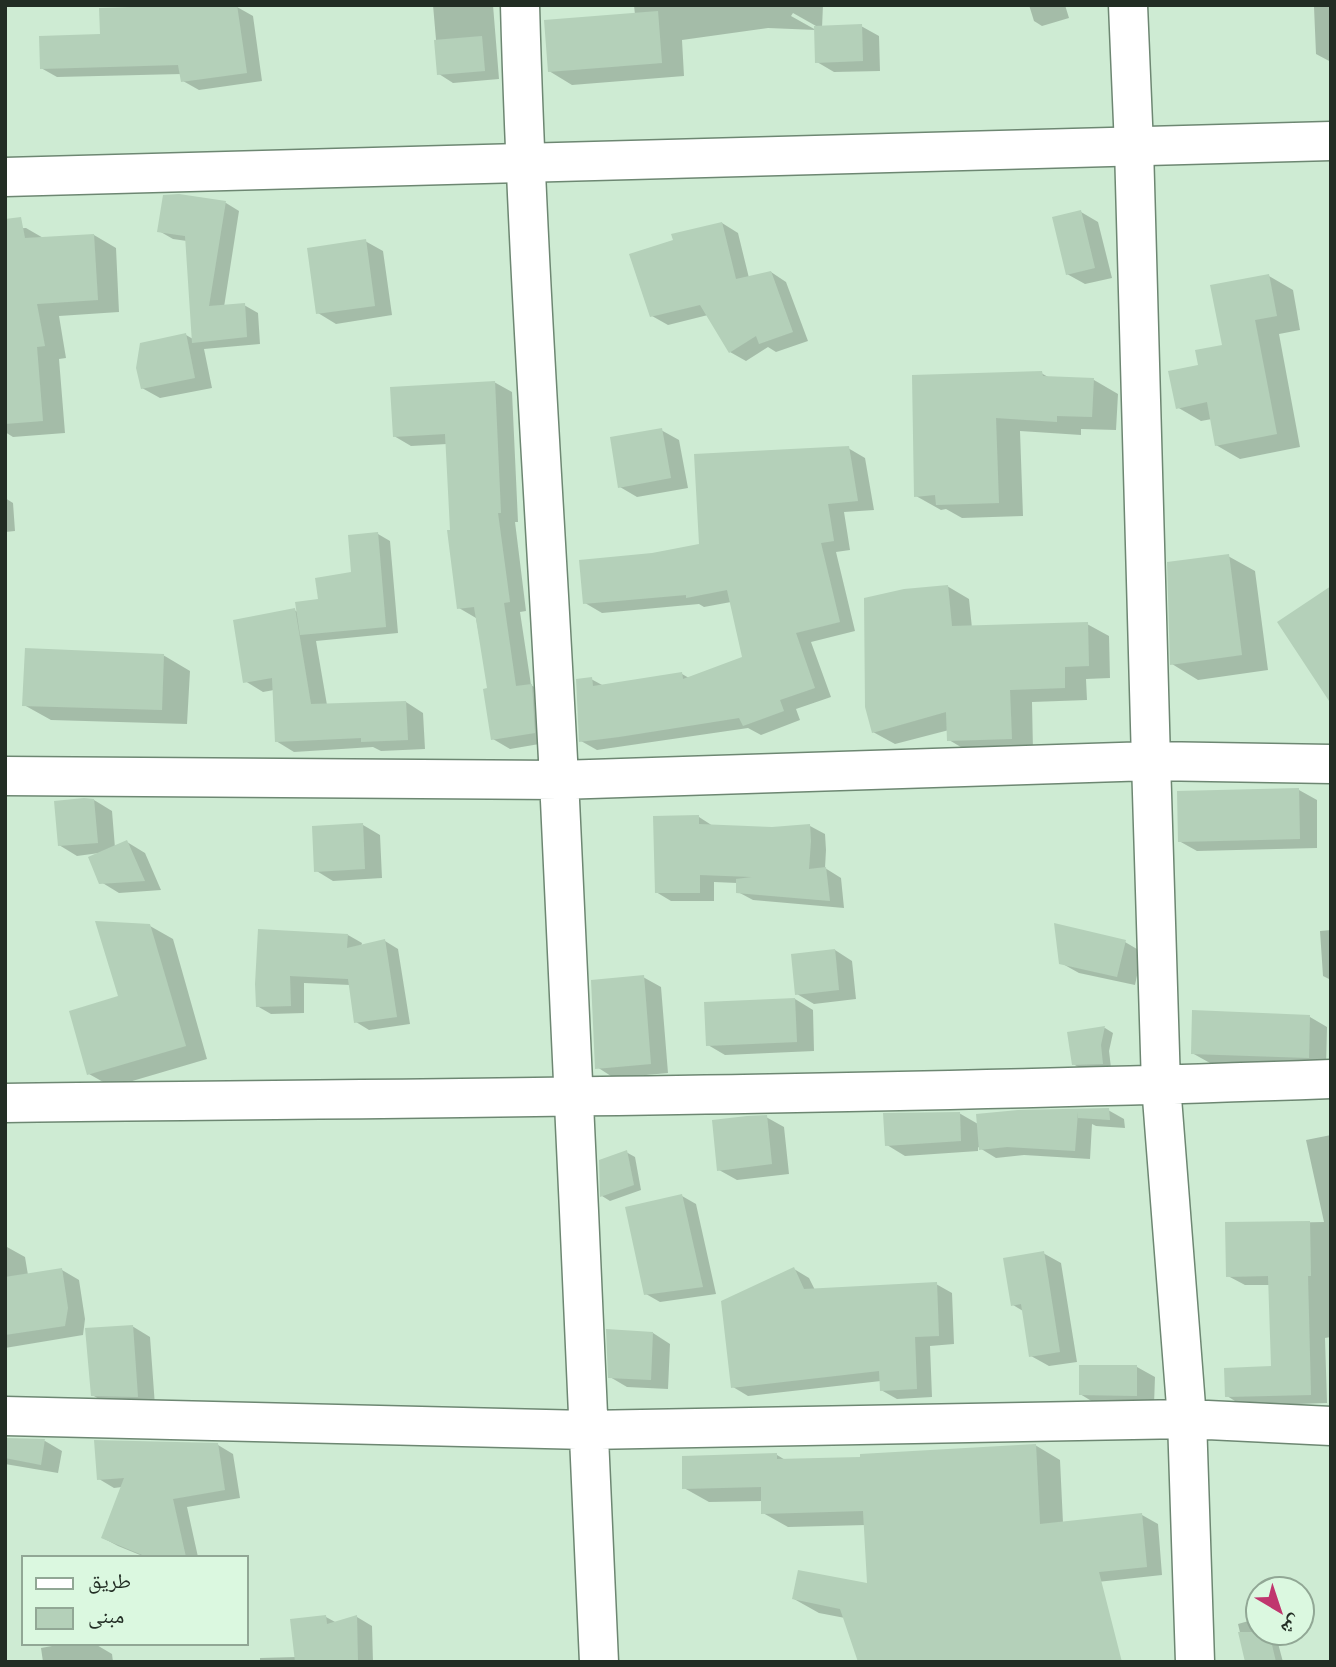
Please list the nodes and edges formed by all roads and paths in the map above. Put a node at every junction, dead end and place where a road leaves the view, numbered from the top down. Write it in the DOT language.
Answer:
graph roads {
  1 [pos="520,5"];
  2 [pos="1128,5"];
  3 [pos="1331,141"];
  4 [pos="1134,147"];
  5 [pos="524,163"];
  6 [pos="5,177"];
  7 [pos="1150,761"];
  8 [pos="1331,764"];
  9 [pos="5,776"];
  10 [pos="559,780"];
  11 [pos="1331,1079"];
  12 [pos="1161,1085"];
  13 [pos="575,1097"];
  14 [pos="5,1103"];
  15 [pos="5,1416"];
  16 [pos="1187,1419"];
  17 [pos="1331,1426"];
  18 [pos="587,1430"];
  19 [pos="598,1662"];
  20 [pos="1195,1662"];
  1 -- 5 [label="main road"];
  2 -- 4 [label="main road"];
  3 -- 4 [label="main road"];
  4 -- 5 [label="main road"];
  4 -- 7 [label="main road"];
  5 -- 6 [label="main road"];
  5 -- 10 [label="main road"];
  7 -- 8 [label="main road"];
  7 -- 10 [label="main road"];
  7 -- 12 [label="main road"];
  9 -- 10 [label="main road"];
  10 -- 13 [label="main road"];
  11 -- 12 [label="main road"];
  12 -- 13 [label="main road"];
  12 -- 16 [label="main road"];
  13 -- 14 [label="main road"];
  13 -- 18 [label="main road"];
  15 -- 18 [label="main road"];
  16 -- 17 [label="main road"];
  16 -- 18 [label="main road"];
  16 -- 20 [label="main road"];
  18 -- 19 [label="main road"];
}
